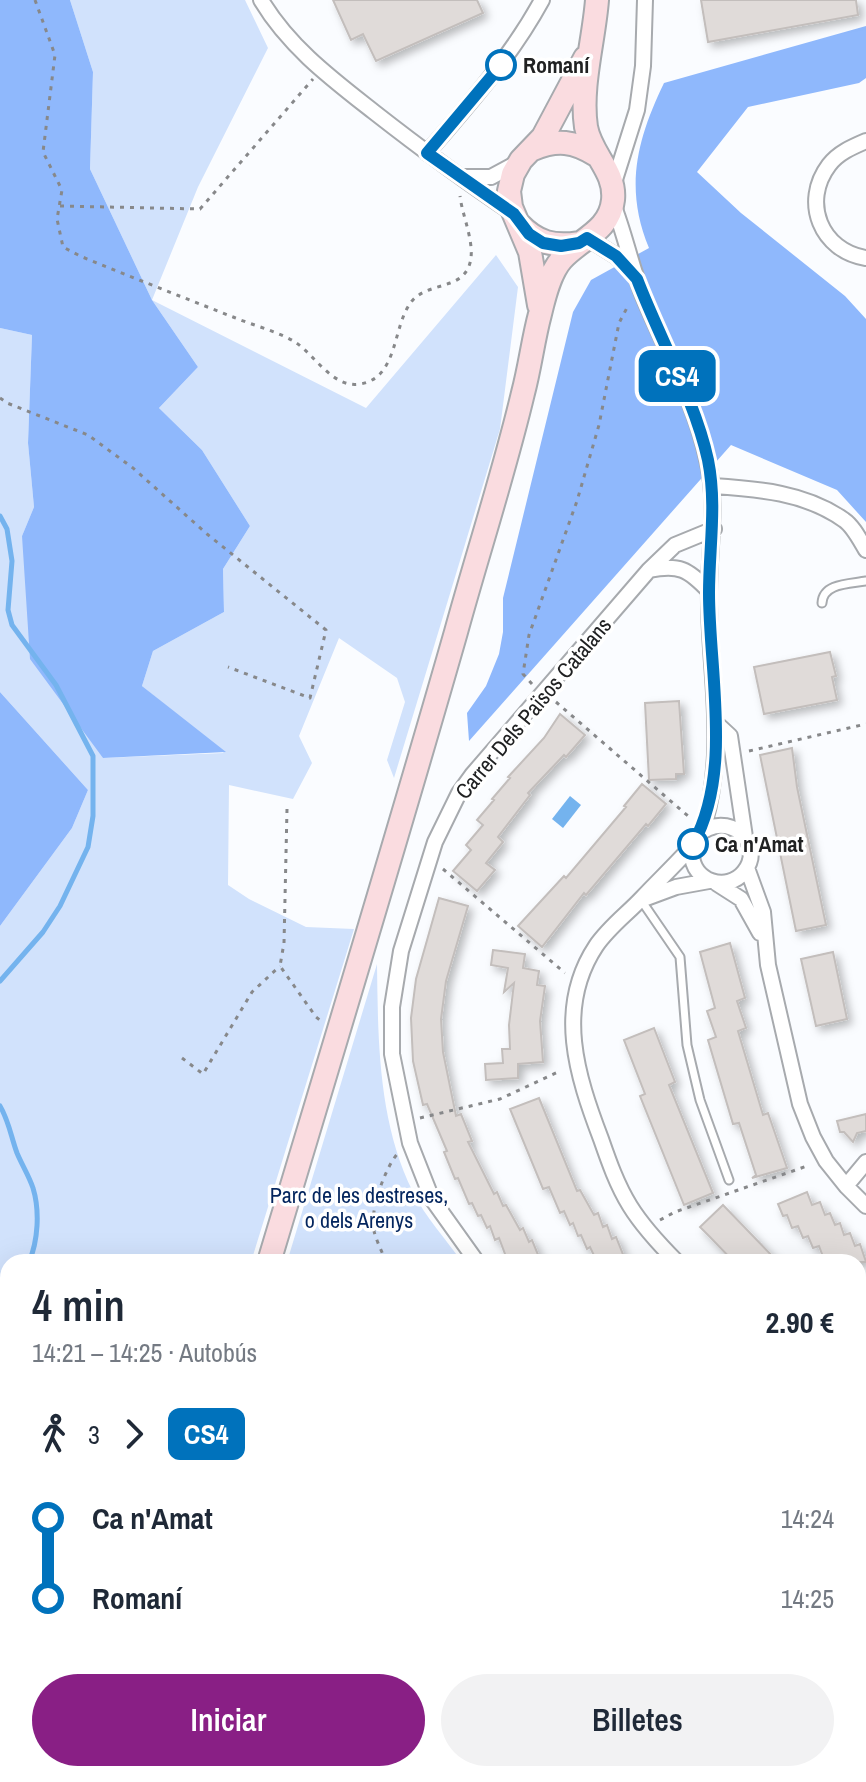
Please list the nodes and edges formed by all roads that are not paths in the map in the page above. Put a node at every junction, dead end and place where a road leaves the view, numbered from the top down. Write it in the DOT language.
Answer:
graph roads {
  1 [pos="261,0"];
  2 [pos="542,0"];
  3 [pos="597,0"];
  4 [pos="645,0"];
  5 [pos="589,50"];
  6 [pos="866,141"];
  7 [pos="427,153"];
  8 [pos="527,155"];
  9 [pos="596,155"];
  10 [pos="459,177"];
  11 [pos="613,195"];
  12 [pos="516,218"];
  13 [pos="583,241"];
  14 [pos="866,258"];
  15 [pos="637,279"];
  16 [pos="540,314"];
  17 [pos="712,486"];
  18 [pos="714,529"];
  19 [pos="866,550"];
  20 [pos="649,570"];
  21 [pos="866,581"];
  22 [pos="709,591"];
  23 [pos="822,603"];
  24 [pos="716,723"];
  25 [pos="745,837"];
  26 [pos="696,840"];
  27 [pos="747,868"];
  28 [pos="713,882"];
  29 [pos="641,900"];
  30 [pos="764,941"];
  31 [pos="866,1162"];
  32 [pos="729,1180"];
  33 [pos="846,1186"];
  34 [pos="866,1206"];
  35 [pos="271,1254"];
  36 [pos="471,1254"];
  37 [pos="669,1254"];
  1 -- 7 [label="street"];
  2 -- 7 [label="street"];
  3 -- 5 [label="street"];
  4 -- 11 [label="street"];
  5 -- 8 [label="street"];
  5 -- 9 [label="street"];
  6 -- 14 [label="street"];
  7 -- 10 [label="street"];
  8 -- 9 [label="street"];
  8 -- 10 [label="street"];
  8 -- 12 [label="street"];
  9 -- 11 [label="street"];
  10 -- 12 [label="street"];
  11 -- 13 [label="street"];
  11 -- 15 [label="street"];
  12 -- 13 [label="street"];
  12 -- 16 [label="street"];
  13 -- 15 [label="street"];
  13 -- 16 [label="street"];
  15 -- 17 [label="street"];
  16 -- 35 [label="street"];
  17 -- 18 [label="street"];
  17 -- 19 [label="street"];
  18 -- 20 [label="street, Carrer Dels Països Catalans"];
  18 -- 22 [label="street"];
  20 -- 22 [label="street"];
  20 -- 36 [label="street, Carrer Dels Països Catalans"];
  21 -- 23 [label="lane"];
  22 -- 24 [label="street"];
  24 -- 25 [label="street"];
  24 -- 26 [label="street"];
  25 -- 26 [label="street"];
  25 -- 27 [label="street"];
  26 -- 28 [label="street"];
  26 -- 29 [label="street"];
  27 -- 28 [label="street"];
  27 -- 30 [label="street"];
  28 -- 29 [label="street"];
  28 -- 30 [label="street"];
  29 -- 32 [label="lane"];
  29 -- 37 [label="street"];
  30 -- 33 [label="street"];
  31 -- 33 [label="street"];
  33 -- 34 [label="street"];
}
